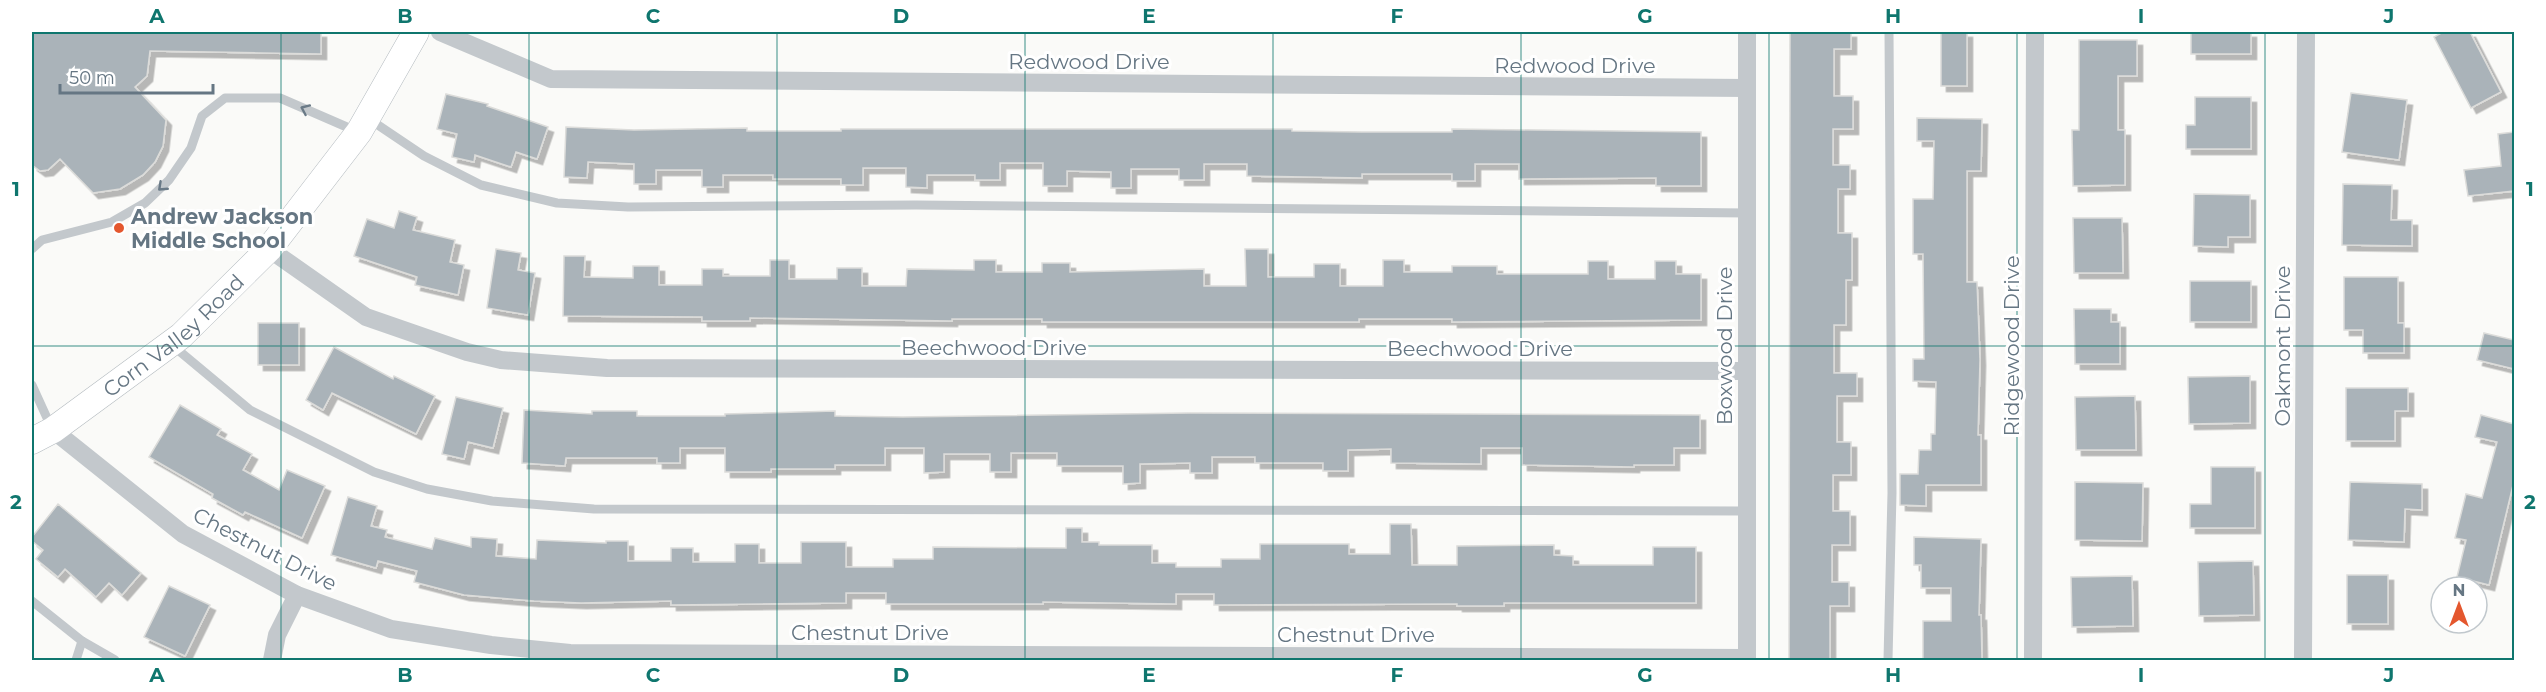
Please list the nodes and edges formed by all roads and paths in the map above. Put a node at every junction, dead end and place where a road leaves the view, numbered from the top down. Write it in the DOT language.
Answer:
graph roads {
  1 [pos="416,32"];
  2 [pos="440,32"];
  3 [pos="1747,32"];
  4 [pos="1889,32"];
  5 [pos="2035,32"];
  6 [pos="2306,32"];
  7 [pos="1747,88"];
  8 [pos="363,125"];
  9 [pos="1747,213"];
  10 [pos="32,249"];
  11 [pos="269,249"];
  12 [pos="171,344"];
  13 [pos="1747,371"];
  14 [pos="32,385"];
  15 [pos="42,435"];
  16 [pos="1747,511"];
  17 [pos="297,595"];
  18 [pos="32,601"];
  19 [pos="82,641"];
  20 [pos="1747,659"];
  21 [pos="76,660"];
  22 [pos="115,660"];
  23 [pos="272,660"];
  24 [pos="1888,660"];
  25 [pos="2033,660"];
  26 [pos="2303,660"];
  1 -- 8 [label="main road, Corn Valley Road"];
  2 -- 7 [label="street, Redwood Drive"];
  3 -- 7 [label="street, Boxwood Drive"];
  4 -- 24 [label="lane"];
  5 -- 25 [label="street, Ridgewood Drive"];
  6 -- 26 [label="street, Oakmont Drive"];
  7 -- 9 [label="street, Boxwood Drive"];
  8 -- 9 [label="lane"];
  8 -- 10 [label="lane, one-way"];
  8 -- 11 [label="main road, Corn Valley Road"];
  9 -- 13 [label="street, Boxwood Drive"];
  11 -- 12 [label="main road, Corn Valley Road"];
  11 -- 13 [label="street, Beechwood Drive"];
  12 -- 15 [label="main road, Corn Valley Road"];
  12 -- 16 [label="lane"];
  13 -- 16 [label="street, Boxwood Drive"];
  14 -- 15 [label="lane"];
  15 -- 17 [label="street, Chestnut Drive"];
  16 -- 20 [label="street, Boxwood Drive"];
  17 -- 20 [label="street, Chestnut Drive"];
  17 -- 23 [label="street"];
  18 -- 19 [label="lane"];
  19 -- 21 [label="lane"];
  19 -- 22 [label="lane"];
}
